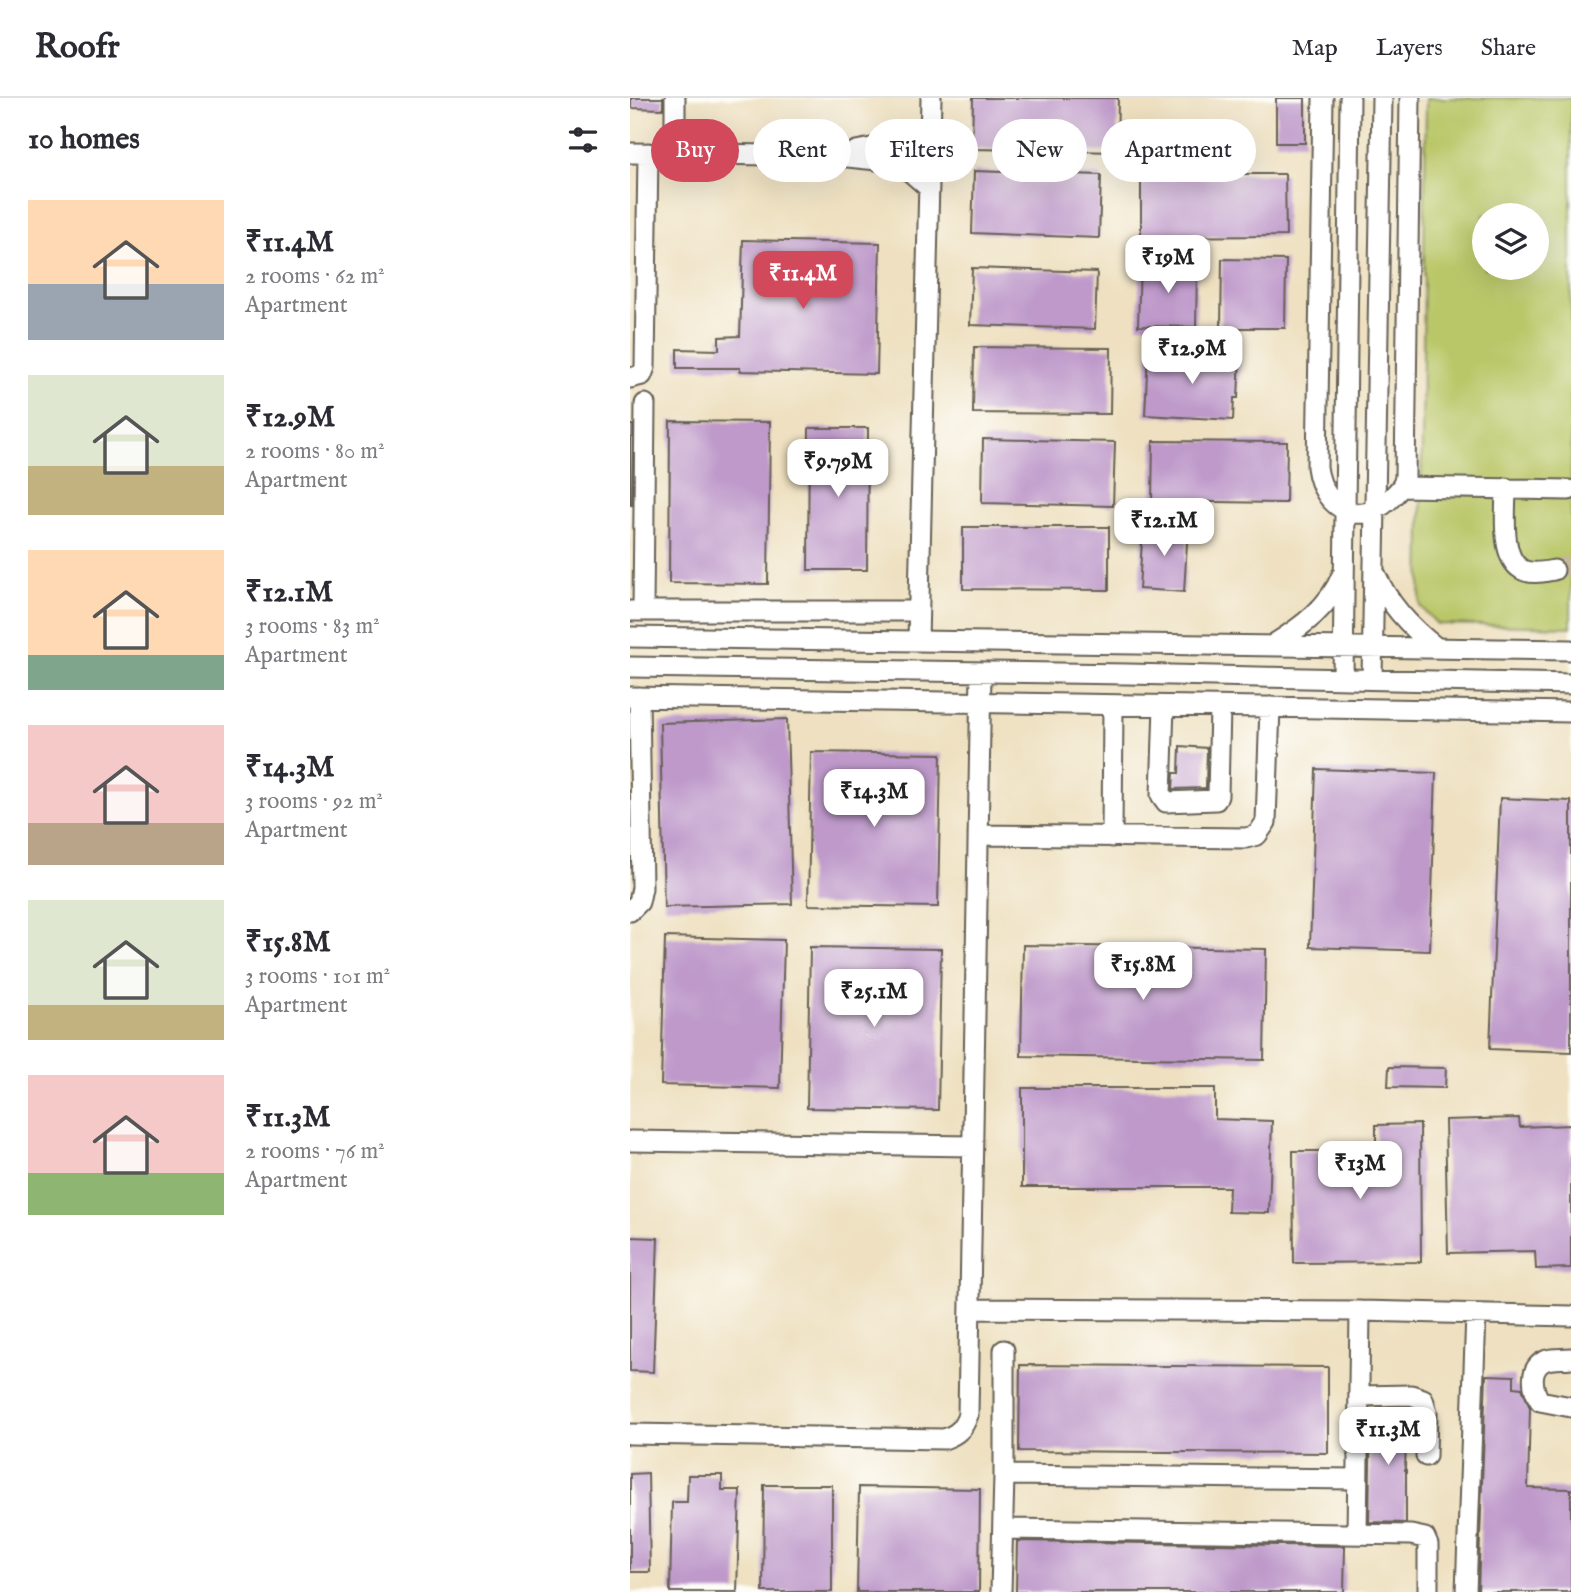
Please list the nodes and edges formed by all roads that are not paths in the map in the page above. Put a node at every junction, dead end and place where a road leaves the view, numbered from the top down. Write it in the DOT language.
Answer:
graph roads {
  1 [pos="676,98"];
  2 [pos="931,98"];
  3 [pos="1323,98"];
  4 [pos="1350,98"];
  5 [pos="1382,98"];
  6 [pos="1409,98"];
  7 [pos="676,119"];
  8 [pos="930,119"];
  9 [pos="639,153"];
  10 [pos="851,157"];
  11 [pos="929,182"];
  12 [pos="929,188"];
  13 [pos="639,190"];
  14 [pos="630,377"];
  15 [pos="646,404"];
  16 [pos="1402,487"];
  17 [pos="1506,488"];
  18 [pos="1569,490"];
  19 [pos="1345,512"];
  20 [pos="1376,512"];
  21 [pos="1345,570"];
  22 [pos="1554,570"];
  23 [pos="1374,571"];
  24 [pos="636,611"];
  25 [pos="918,611"];
  26 [pos="630,637"];
  27 [pos="918,641"];
  28 [pos="951,641"];
  29 [pos="1273,645"];
  30 [pos="1343,647"];
  31 [pos="1372,648"];
  32 [pos="1437,648"];
  33 [pos="1571,650"];
  34 [pos="630,667"];
  35 [pos="951,671"];
  36 [pos="981,672"];
  37 [pos="1343,678"];
  38 [pos="1372,679"];
  39 [pos="1491,683"];
  40 [pos="1571,684"];
  41 [pos="635,697"];
  42 [pos="981,702"];
  43 [pos="1113,705"];
  44 [pos="1164,706"];
  45 [pos="1220,707"];
  46 [pos="1270,707"];
  47 [pos="1466,711"];
  48 [pos="1571,712"];
  49 [pos="635,731"];
  50 [pos="978,835"];
  51 [pos="1112,836"];
  52 [pos="630,911"];
  53 [pos="630,1141"];
  54 [pos="972,1146"];
  55 [pos="970,1309"];
  56 [pos="1360,1311"];
  57 [pos="1476,1314"];
  58 [pos="1571,1316"];
  59 [pos="1004,1350"];
  60 [pos="1571,1358"];
  61 [pos="1359,1396"];
  62 [pos="1571,1407"];
  63 [pos="630,1434"];
  64 [pos="1426,1456"];
  65 [pos="1004,1475"];
  66 [pos="1357,1479"];
  67 [pos="1003,1529"];
  68 [pos="1357,1534"];
  69 [pos="1002,1592"];
  70 [pos="1428,1592"];
  71 [pos="1466,1592"];
  1 -- 7 [label="street"];
  2 -- 8 [label="street"];
  3 -- 19 [label="street"];
  4 -- 19 [label="street"];
  5 -- 20 [label="street"];
  6 -- 16 [label="street"];
  9 -- 13 [label="street"];
  10 -- 12 [label="street"];
  11 -- 12 [label="street"];
  12 -- 25 [label="street"];
  13 -- 14 [label="street"];
  15 -- 24 [label="street"];
  16 -- 17 [label="street"];
  16 -- 20 [label="street"];
  17 -- 18 [label="street"];
  17 -- 22 [label="street"];
  19 -- 20 [label="street"];
  19 -- 21 [label="street"];
  20 -- 23 [label="street"];
  21 -- 29 [label="street"];
  21 -- 30 [label="street"];
  23 -- 31 [label="street"];
  23 -- 32 [label="street"];
  24 -- 25 [label="street"];
  25 -- 27 [label="street"];
  26 -- 27 [label="street"];
  27 -- 28 [label="street"];
  28 -- 29 [label="street"];
  28 -- 35 [label="street"];
  29 -- 30 [label="street"];
  30 -- 31 [label="street"];
  30 -- 37 [label="street"];
  31 -- 32 [label="street"];
  31 -- 38 [label="street"];
  32 -- 33 [label="street"];
  34 -- 35 [label="street"];
  35 -- 36 [label="street"];
  36 -- 37 [label="street"];
  36 -- 42 [label="street"];
  37 -- 38 [label="street"];
  38 -- 39 [label="street"];
  39 -- 40 [label="street"];
  39 -- 47 [label="street"];
  41 -- 42 [label="street"];
  41 -- 49 [label="street"];
  42 -- 43 [label="street"];
  42 -- 50 [label="street"];
  43 -- 44 [label="street"];
  43 -- 51 [label="street"];
  44 -- 45 [label="street"];
  44 -- 45 [label="street"];
  45 -- 46 [label="street"];
  46 -- 47 [label="street"];
  46 -- 51 [label="street"];
  47 -- 48 [label="street"];
  49 -- 52 [label="street"];
  50 -- 51 [label="street"];
  50 -- 54 [label="street"];
  53 -- 54 [label="street"];
  54 -- 55 [label="street"];
  55 -- 56 [label="street"];
  55 -- 63 [label="street"];
  56 -- 57 [label="street"];
  56 -- 61 [label="street"];
  57 -- 58 [label="street"];
  57 -- 71 [label="street"];
  59 -- 65 [label="street"];
  60 -- 62 [label="street"];
  61 -- 64 [label="street"];
  61 -- 66 [label="street"];
  65 -- 66 [label="street"];
  65 -- 67 [label="street"];
  66 -- 68 [label="street"];
  67 -- 68 [label="street"];
  67 -- 69 [label="street"];
  68 -- 70 [label="street"];
}
